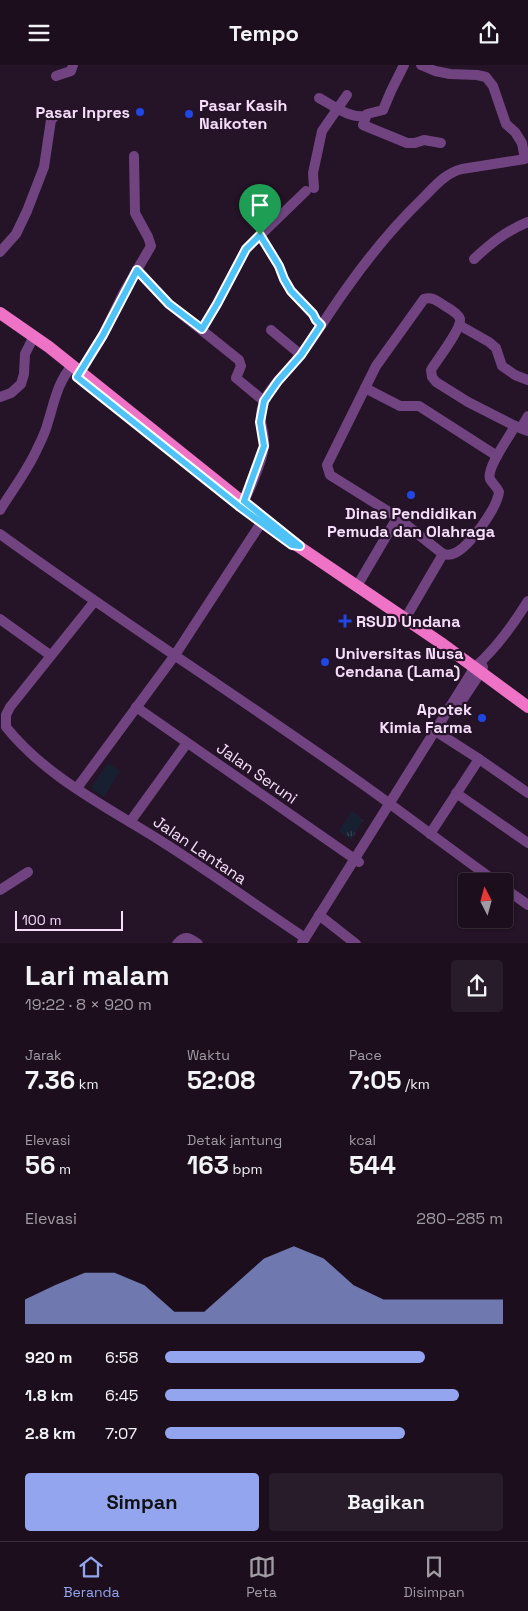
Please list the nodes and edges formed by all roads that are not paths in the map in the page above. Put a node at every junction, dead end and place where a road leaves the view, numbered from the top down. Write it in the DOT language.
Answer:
graph roads {
  1 [pos="73,65"];
  2 [pos="404,65"];
  3 [pos="421,65"];
  4 [pos="56,76"];
  5 [pos="347,95"];
  6 [pos="319,98"];
  7 [pos="336,111"];
  8 [pos="58,113"];
  9 [pos="365,116"];
  10 [pos="441,143"];
  11 [pos="134,155"];
  12 [pos="526,163"];
  13 [pos="528,222"];
  14 [pos="260,235"];
  15 [pos="0,252"];
  16 [pos="474,259"];
  17 [pos="137,270"];
  18 [pos="0,313"];
  19 [pos="0,321"];
  20 [pos="321,325"];
  21 [pos="459,325"];
  22 [pos="202,329"];
  23 [pos="271,330"];
  24 [pos="31,342"];
  25 [pos="301,355"];
  26 [pos="74,371"];
  27 [pos="528,380"];
  28 [pos="365,388"];
  29 [pos="0,397"];
  30 [pos="264,401"];
  31 [pos="528,416"];
  32 [pos="521,428"];
  33 [pos="497,456"];
  34 [pos="242,504"];
  35 [pos="0,510"];
  36 [pos="397,518"];
  37 [pos="261,523"];
  38 [pos="0,535"];
  39 [pos="300,546"];
  40 [pos="443,554"];
  41 [pos="357,586"];
  42 [pos="528,601"];
  43 [pos="94,602"];
  44 [pos="0,619"];
  45 [pos="405,619"];
  46 [pos="50,655"];
  47 [pos="175,655"];
  48 [pos="478,670"];
  49 [pos="136,707"];
  50 [pos="528,707"];
  51 [pos="3,720"];
  52 [pos="440,734"];
  53 [pos="187,743"];
  54 [pos="479,759"];
  55 [pos="77,788"];
  56 [pos="456,793"];
  57 [pos="528,793"];
  58 [pos="392,805"];
  59 [pos="130,822"];
  60 [pos="430,834"];
  61 [pos="528,843"];
  62 [pos="357,861"];
  63 [pos="28,872"];
  64 [pos="484,873"];
  65 [pos="0,890"];
  66 [pos="513,894"];
  67 [pos="528,905"];
  68 [pos="319,919"];
  69 [pos="304,941"];
  70 [pos="177,943"];
  71 [pos="198,943"];
  72 [pos="356,943"];
  1 -- 4 [label="street"];
  2 -- 9 [label="street"];
  3 -- 12 [label="street"];
  5 -- 7 [label="street"];
  6 -- 7 [label="street"];
  7 -- 9 [label="street"];
  7 -- 14 [label="street"];
  8 -- 15 [label="street"];
  9 -- 10 [label="street"];
  11 -- 17 [label="street"];
  12 -- 20 [label="street"];
  13 -- 16 [label="street"];
  14 -- 20 [label="street"];
  14 -- 22 [label="street"];
  17 -- 22 [label="street"];
  17 -- 26 [label="street"];
  18 -- 26 [label="main road"];
  19 -- 24 [label="main road"];
  20 -- 25 [label="street"];
  21 -- 27 [label="street"];
  21 -- 28 [label="street"];
  21 -- 32 [label="street"];
  22 -- 30 [label="street"];
  23 -- 25 [label="street"];
  24 -- 26 [label="main road"];
  24 -- 29 [label="street"];
  25 -- 30 [label="street"];
  26 -- 34 [label="main road"];
  26 -- 35 [label="street"];
  28 -- 33 [label="street"];
  28 -- 36 [label="street"];
  30 -- 34 [label="street"];
  31 -- 32 [label="street"];
  32 -- 33 [label="street"];
  33 -- 40 [label="street"];
  34 -- 37 [label="main road"];
  34 -- 39 [label="main road"];
  36 -- 40 [label="street"];
  36 -- 41 [label="street"];
  37 -- 39 [label="main road"];
  37 -- 47 [label="street"];
  38 -- 43 [label="street"];
  39 -- 41 [label="main road"];
  40 -- 45 [label="street"];
  41 -- 45 [label="main road"];
  42 -- 48 [label="street"];
  43 -- 46 [label="street"];
  43 -- 47 [label="street"];
  44 -- 46 [label="street"];
  45 -- 48 [label="main road"];
  46 -- 51 [label="street"];
  47 -- 49 [label="street"];
  47 -- 58 [label="street"];
  48 -- 50 [label="main road"];
  48 -- 52 [label="street"];
  48 -- 58 [label="street"];
  49 -- 53 [label="street, Jalan Seruni"];
  49 -- 55 [label="street"];
  51 -- 55 [label="street, Jalan Lantana"];
  52 -- 54 [label="street"];
  52 -- 58 [label="street"];
  53 -- 59 [label="street"];
  53 -- 62 [label="street, Jalan Seruni"];
  54 -- 56 [label="street"];
  54 -- 57 [label="street"];
  55 -- 59 [label="street, Jalan Lantana"];
  56 -- 60 [label="street"];
  56 -- 61 [label="street"];
  58 -- 60 [label="street"];
  58 -- 62 [label="street"];
  59 -- 69 [label="street, Jalan Lantana"];
  60 -- 64 [label="street"];
  62 -- 68 [label="street"];
  63 -- 65 [label="street"];
  66 -- 67 [label="street"];
  68 -- 69 [label="street"];
  68 -- 72 [label="street"];
  70 -- 71 [label="street"];
}
